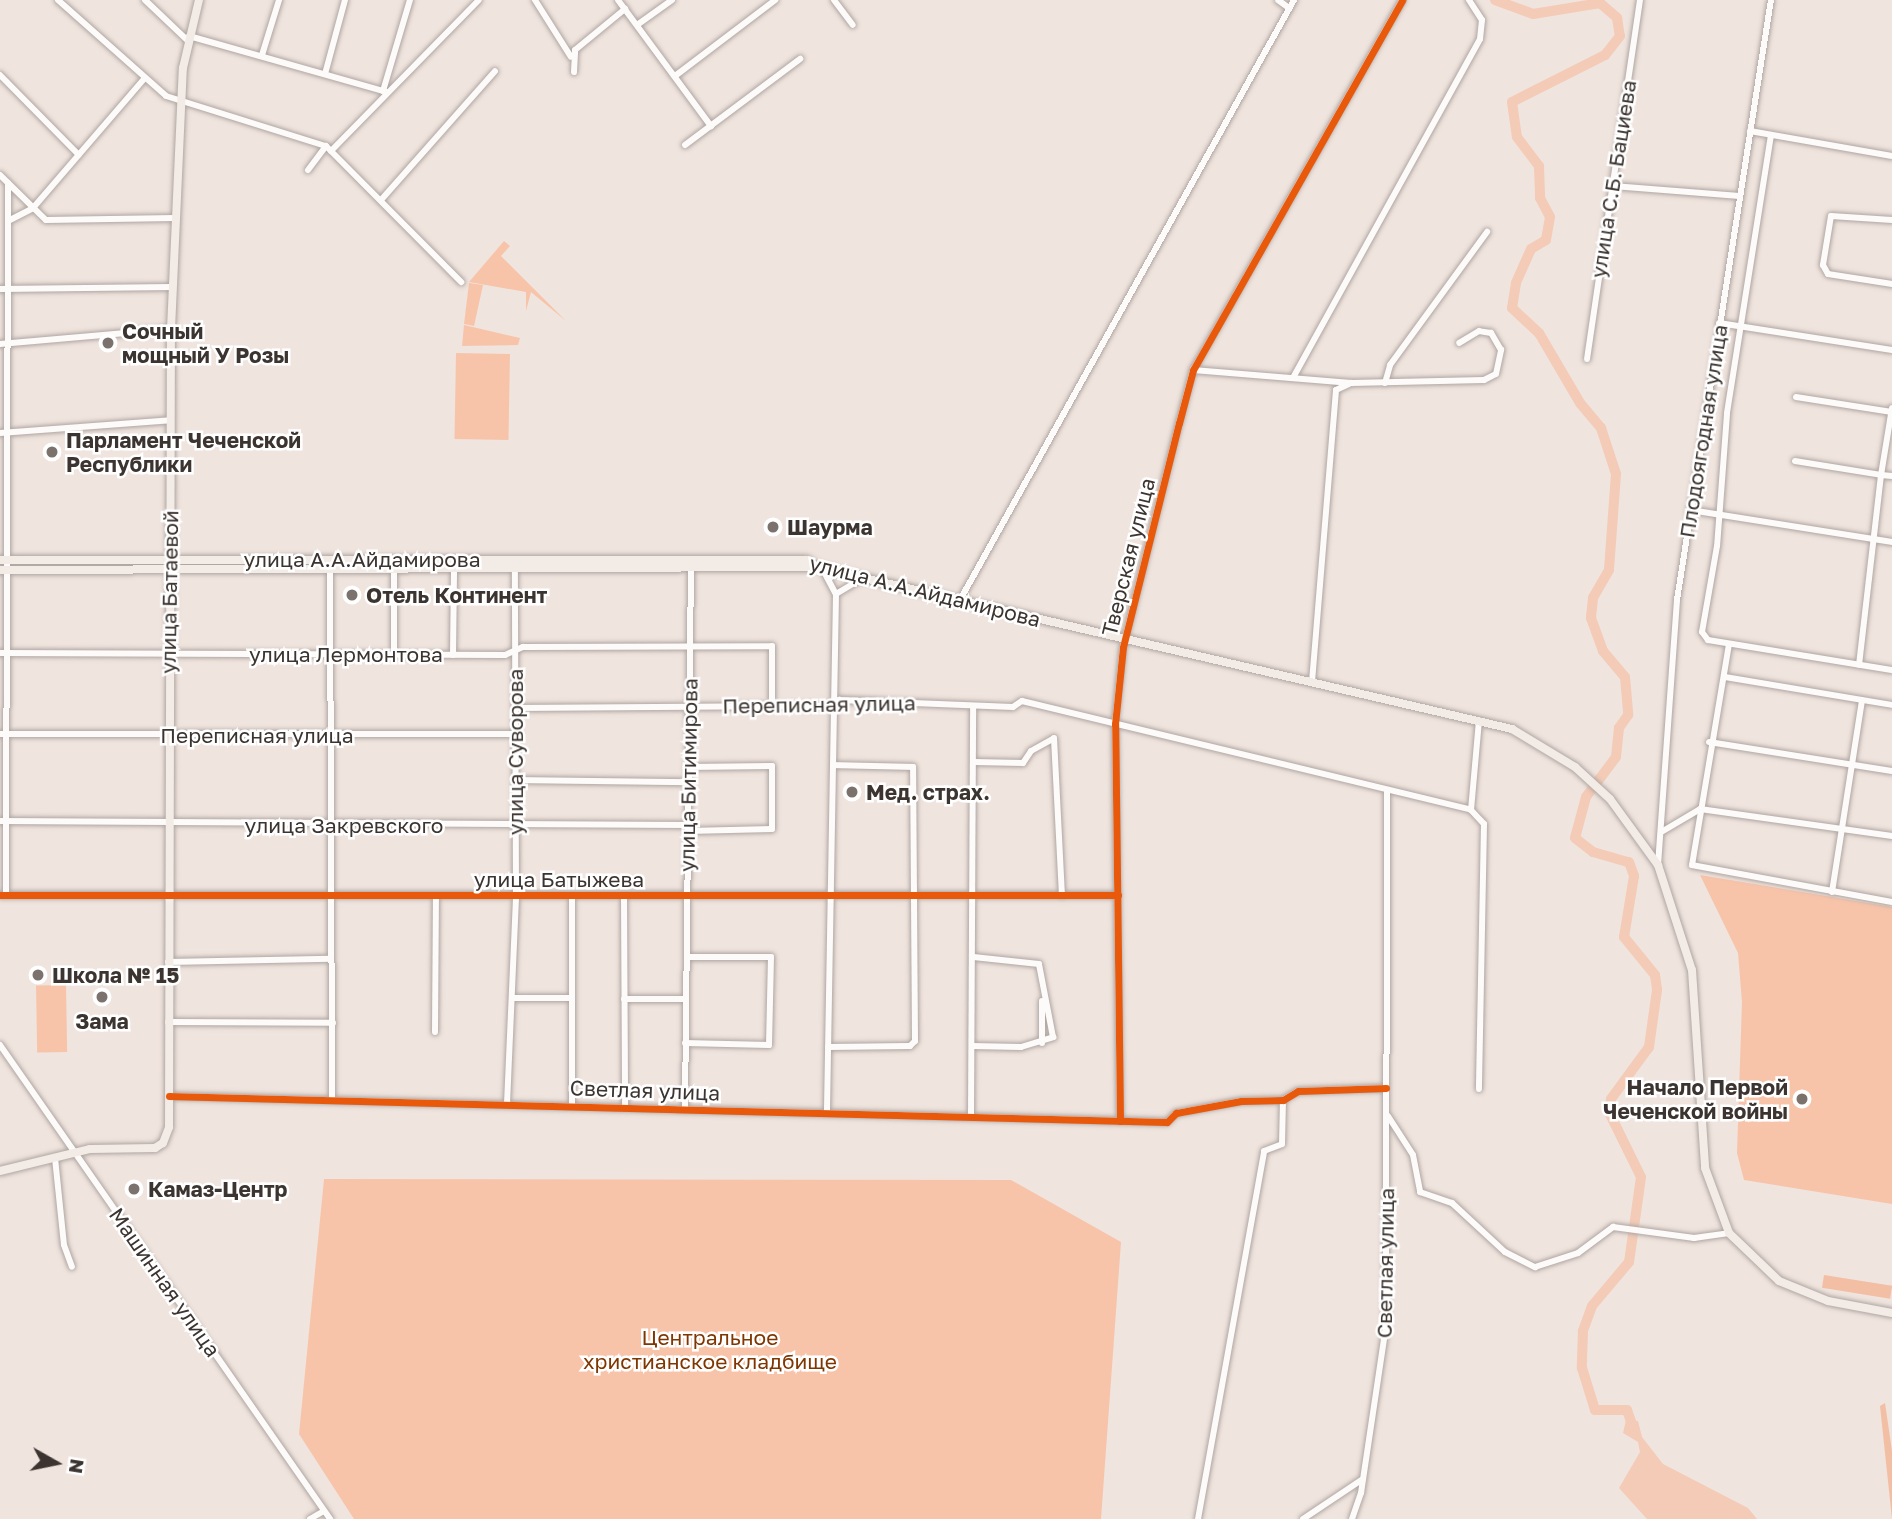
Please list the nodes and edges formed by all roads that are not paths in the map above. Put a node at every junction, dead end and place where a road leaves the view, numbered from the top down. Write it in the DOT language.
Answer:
graph roads {
  1 [pos="58,0"];
  2 [pos="145,0"];
  3 [pos="199,0"];
  4 [pos="279,0"];
  5 [pos="345,0"];
  6 [pos="410,0"];
  7 [pos="479,0"];
  8 [pos="535,0"];
  9 [pos="618,0"];
  10 [pos="672,0"];
  11 [pos="775,0"];
  12 [pos="834,0"];
  13 [pos="1278,0"];
  14 [pos="1294,0"];
  15 [pos="1402,0"];
  16 [pos="1469,0"];
  17 [pos="1640,0"];
  18 [pos="1771,0"];
  19 [pos="1289,8"];
  20 [pos="625,9"];
  21 [pos="853,24"];
  22 [pos="637,25"];
  23 [pos="188,38"];
  24 [pos="262,55"];
  25 [pos="571,57"];
  26 [pos="800,59"];
  27 [pos="495,71"];
  28 [pos="574,72"];
  29 [pos="325,74"];
  30 [pos="0,75"];
  31 [pos="675,76"];
  32 [pos="144,79"];
  33 [pos="385,91"];
  34 [pos="181,100"];
  35 [pos="711,126"];
  36 [pos="1750,131"];
  37 [pos="1771,135"];
  38 [pos="685,145"];
  39 [pos="329,149"];
  40 [pos="79,155"];
  41 [pos="1892,156"];
  42 [pos="308,170"];
  43 [pos="0,176"];
  44 [pos="8,183"];
  45 [pos="1613,186"];
  46 [pos="1740,195"];
  47 [pos="381,200"];
  48 [pos="33,208"];
  49 [pos="175,218"];
  50 [pos="1892,220"];
  51 [pos="8,221"];
  52 [pos="1487,232"];
  53 [pos="461,282"];
  54 [pos="1892,284"];
  55 [pos="172,287"];
  56 [pos="4,290"];
  57 [pos="1719,323"];
  58 [pos="1742,327"];
  59 [pos="170,329"];
  60 [pos="8,343"];
  61 [pos="1459,343"];
  62 [pos="0,344"];
  63 [pos="1892,349"];
  64 [pos="1587,359"];
  65 [pos="1193,369"];
  66 [pos="1294,376"];
  67 [pos="1352,383"];
  68 [pos="1385,383"];
  69 [pos="1796,397"];
  70 [pos="1892,410"];
  71 [pos="171,421"];
  72 [pos="4,432"];
  73 [pos="1795,461"];
  74 [pos="1881,475"];
  75 [pos="1892,476"];
  76 [pos="1690,510"];
  77 [pos="1720,515"];
  78 [pos="1874,539"];
  79 [pos="1892,542"];
  80 [pos="806,560"];
  81 [pos="3,565"];
  82 [pos="168,565"];
  83 [pos="454,567"];
  84 [pos="515,567"];
  85 [pos="691,567"];
  86 [pos="330,568"];
  87 [pos="394,568"];
  88 [pos="820,568"];
  89 [pos="804,570"];
  90 [pos="864,577"];
  91 [pos="836,594"];
  92 [pos="960,600"];
  93 [pos="1125,639"];
  94 [pos="1728,644"];
  95 [pos="690,646"];
  96 [pos="515,650"];
  97 [pos="3,653"];
  98 [pos="168,653"];
  99 [pos="394,654"];
  100 [pos="453,654"];
  101 [pos="331,655"];
  102 [pos="1859,665"];
  103 [pos="1892,670"];
  104 [pos="1725,677"];
  105 [pos="1312,682"];
  106 [pos="1862,700"];
  107 [pos="833,702"];
  108 [pos="1892,705"];
  109 [pos="973,706"];
  110 [pos="689,707"];
  111 [pos="772,707"];
  112 [pos="516,708"];
  113 [pos="1479,720"];
  114 [pos="1115,724"];
  115 [pos="3,734"];
  116 [pos="514,734"];
  117 [pos="167,735"];
  118 [pos="332,736"];
  119 [pos="1709,742"];
  120 [pos="974,762"];
  121 [pos="1852,764"];
  122 [pos="833,765"];
  123 [pos="688,767"];
  124 [pos="1892,771"];
  125 [pos="516,780"];
  126 [pos="688,782"];
  127 [pos="1387,792"];
  128 [pos="1700,809"];
  129 [pos="1471,810"];
  130 [pos="3,822"];
  131 [pos="515,824"];
  132 [pos="330,825"];
  133 [pos="167,826"];
  134 [pos="688,828"];
  135 [pos="1842,829"];
  136 [pos="1663,831"];
  137 [pos="1892,836"];
  138 [pos="1658,865"];
  139 [pos="1832,892"];
  140 [pos="3,895"];
  141 [pos="167,895"];
  142 [pos="331,895"];
  143 [pos="1118,895"];
  144 [pos="516,896"];
  145 [pos="572,896"];
  146 [pos="687,896"];
  147 [pos="832,896"];
  148 [pos="1062,896"];
  149 [pos="436,897"];
  150 [pos="624,897"];
  151 [pos="916,897"];
  152 [pos="974,897"];
  153 [pos="1892,902"];
  154 [pos="687,957"];
  155 [pos="973,957"];
  156 [pos="331,959"];
  157 [pos="168,962"];
  158 [pos="512,998"];
  159 [pos="571,998"];
  160 [pos="624,999"];
  161 [pos="685,999"];
  162 [pos="168,1022"];
  163 [pos="333,1023"];
  164 [pos="435,1032"];
  165 [pos="685,1043"];
  166 [pos="0,1045"];
  167 [pos="972,1046"];
  168 [pos="828,1047"];
  169 [pos="1386,1087"];
  170 [pos="1479,1089"];
  171 [pos="169,1096"];
  172 [pos="332,1099"];
  173 [pos="1283,1100"];
  174 [pos="507,1104"];
  175 [pos="572,1105"];
  176 [pos="625,1107"];
  177 [pos="685,1109"];
  178 [pos="827,1110"];
  179 [pos="1387,1114"];
  180 [pos="971,1116"];
  181 [pos="1120,1121"];
  182 [pos="75,1153"];
  183 [pos="55,1157"];
  184 [pos="0,1171"];
  185 [pos="1729,1233"];
  186 [pos="72,1267"];
  187 [pos="1892,1312"];
  188 [pos="1363,1479"];
  189 [pos="324,1511"];
  190 [pos="310,1519"];
  191 [pos="330,1519"];
  192 [pos="1198,1519"];
  193 [pos="1303,1519"];
  194 [pos="1352,1519"];
  1 -- 32 [label="street"];
  2 -- 23 [label="street"];
  3 -- 23 [label="main road, улица Батаевой"];
  4 -- 24 [label="street"];
  5 -- 29 [label="street"];
  6 -- 33 [label="street"];
  7 -- 33 [label="street"];
  8 -- 25 [label="street"];
  9 -- 20 [label="street"];
  10 -- 22 [label="street"];
  11 -- 31 [label="street"];
  12 -- 21 [label="street"];
  13 -- 19 [label="street"];
  14 -- 19 [label="street"];
  15 -- 65 [label="street, Тверская улица"];
  16 -- 66 [label="street"];
  17 -- 45 [label="street, улица С.Б. Бациева"];
  18 -- 36 [label="street, Плодоягодная улица"];
  19 -- 92 [label="street"];
  20 -- 22 [label="street"];
  20 -- 25 [label="street"];
  22 -- 31 [label="street"];
  23 -- 24 [label="street"];
  23 -- 34 [label="main road, улица Батаевой"];
  24 -- 29 [label="street"];
  25 -- 28 [label="street"];
  26 -- 35 [label="street"];
  27 -- 47 [label="street"];
  29 -- 33 [label="street"];
  30 -- 40 [label="street"];
  31 -- 35 [label="street"];
  32 -- 34 [label="street"];
  32 -- 40 [label="street"];
  33 -- 39 [label="street"];
  34 -- 39 [label="street"];
  34 -- 49 [label="main road, улица Батаевой"];
  35 -- 38 [label="street"];
  36 -- 37 [label="street"];
  36 -- 46 [label="street, Плодоягодная улица"];
  37 -- 41 [label="street"];
  37 -- 58 [label="street"];
  39 -- 42 [label="street"];
  39 -- 47 [label="street"];
  40 -- 48 [label="street"];
  43 -- 44 [label="street"];
  44 -- 48 [label="street"];
  44 -- 51 [label="street"];
  45 -- 46 [label="street"];
  45 -- 64 [label="street, улица С.Б. Бациева"];
  46 -- 57 [label="street, Плодоягодная улица"];
  47 -- 53 [label="street"];
  48 -- 49 [label="street"];
  48 -- 51 [label="street"];
  49 -- 55 [label="main road, улица Батаевой"];
  50 -- 54 [label="street"];
  51 -- 56 [label="street"];
  52 -- 68 [label="street"];
  55 -- 56 [label="street"];
  55 -- 59 [label="main road, улица Батаевой"];
  56 -- 60 [label="street"];
  57 -- 58 [label="street"];
  57 -- 76 [label="street, Плодоягодная улица"];
  58 -- 63 [label="street"];
  58 -- 77 [label="street"];
  59 -- 60 [label="street"];
  59 -- 71 [label="main road, улица Батаевой"];
  60 -- 62 [label="street"];
  60 -- 72 [label="street"];
  61 -- 68 [label="street"];
  65 -- 66 [label="street"];
  65 -- 93 [label="street, Тверская улица"];
  66 -- 67 [label="street"];
  67 -- 68 [label="street"];
  67 -- 105 [label="street"];
  69 -- 70 [label="street"];
  70 -- 74 [label="street"];
  71 -- 72 [label="street"];
  71 -- 82 [label="main road, улица Батаевой"];
  72 -- 81 [label="street"];
  73 -- 74 [label="street"];
  74 -- 75 [label="street"];
  74 -- 78 [label="street"];
  76 -- 77 [label="street"];
  76 -- 136 [label="street, Плодоягодная улица"];
  77 -- 78 [label="street"];
  77 -- 94 [label="street"];
  78 -- 79 [label="street"];
  78 -- 102 [label="street"];
  80 -- 82 [label="main road, улица А.А.Айдамирова"];
  80 -- 88 [label="main road, улица А.А.Айдамирова"];
  80 -- 89 [label="main road"];
  81 -- 82 [label="main road, улица А.А.Айдамирова"];
  81 -- 97 [label="street"];
  82 -- 86 [label="main road, улица А.А.Айдамирова"];
  82 -- 98 [label="main road, улица Батаевой"];
  83 -- 84 [label="main road, улица А.А.Айдамирова"];
  83 -- 87 [label="main road, улица А.А.Айдамирова"];
  83 -- 100 [label="street"];
  84 -- 85 [label="main road, улица А.А.Айдамирова"];
  84 -- 96 [label="street, улица Суворова"];
  85 -- 89 [label="main road, улица А.А.Айдамирова"];
  85 -- 95 [label="street, улица Битимирова"];
  86 -- 87 [label="main road, улица А.А.Айдамирова"];
  86 -- 101 [label="street"];
  87 -- 99 [label="street"];
  88 -- 89 [label="main road, улица А.А.Айдамирова"];
  88 -- 90 [label="main road, улица А.А.Айдамирова"];
  88 -- 91 [label="street"];
  90 -- 91 [label="street"];
  90 -- 92 [label="main road, улица А.А.Айдамирова"];
  91 -- 107 [label="street"];
  92 -- 93 [label="main road, улица А.А.Айдамирова"];
  93 -- 105 [label="main road, улица А.А.Айдамирова"];
  93 -- 114 [label="street, Тверская улица"];
  94 -- 102 [label="street"];
  94 -- 104 [label="street"];
  95 -- 96 [label="street, улица Лермонтова"];
  95 -- 110 [label="street, улица Битимирова"];
  95 -- 111 [label="street, улица Лермонтова"];
  96 -- 100 [label="street, улица Лермонтова"];
  96 -- 112 [label="street, улица Суворова"];
  97 -- 98 [label="street, улица Лермонтова"];
  97 -- 115 [label="street"];
  98 -- 101 [label="street, улица Лермонтова"];
  98 -- 117 [label="main road, улица Батаевой"];
  99 -- 100 [label="street, улица Лермонтова"];
  99 -- 101 [label="street, улица Лермонтова"];
  101 -- 118 [label="street"];
  102 -- 103 [label="street"];
  104 -- 106 [label="street"];
  104 -- 119 [label="street"];
  105 -- 113 [label="main road, улица А.А.Айдамирова"];
  106 -- 108 [label="street"];
  106 -- 121 [label="street"];
  107 -- 109 [label="street, Переписная улица"];
  107 -- 111 [label="street, Переписная улица"];
  107 -- 122 [label="street"];
  109 -- 114 [label="street, Переписная улица"];
  109 -- 120 [label="street"];
  110 -- 111 [label="street, Переписная улица"];
  110 -- 112 [label="street, Переписная улица"];
  110 -- 123 [label="street, улица Битимирова"];
  112 -- 116 [label="street, улица Суворова"];
  113 -- 129 [label="street"];
  113 -- 138 [label="main road, улица А.А.Айдамирова"];
  114 -- 127 [label="street, Переписная улица"];
  114 -- 143 [label="street, Тверская улица"];
  115 -- 117 [label="street, Переписная улица"];
  115 -- 130 [label="street"];
  116 -- 118 [label="street, Переписная улица"];
  116 -- 125 [label="street, улица Суворова"];
  117 -- 118 [label="street, Переписная улица"];
  117 -- 133 [label="main road, улица Батаевой"];
  118 -- 132 [label="street"];
  119 -- 121 [label="street"];
  119 -- 128 [label="street"];
  120 -- 148 [label="street"];
  120 -- 152 [label="street"];
  121 -- 124 [label="street"];
  121 -- 135 [label="street"];
  122 -- 147 [label="street"];
  122 -- 151 [label="street"];
  123 -- 126 [label="street, улица Битимирова"];
  123 -- 134 [label="street, улица Закревского"];
  125 -- 126 [label="street"];
  125 -- 131 [label="street, улица Суворова"];
  126 -- 134 [label="street, улица Битимирова"];
  127 -- 129 [label="street, Переписная улица"];
  127 -- 169 [label="street, Светлая улица"];
  128 -- 135 [label="street"];
  128 -- 136 [label="street"];
  128 -- 139 [label="street"];
  129 -- 170 [label="street"];
  130 -- 133 [label="street, улица Закревского"];
  130 -- 140 [label="street"];
  131 -- 132 [label="street, улица Закревского"];
  131 -- 134 [label="street, улица Закревского"];
  131 -- 144 [label="street, улица Суворова"];
  132 -- 133 [label="street, улица Закревского"];
  132 -- 142 [label="street"];
  133 -- 141 [label="main road, улица Батаевой"];
  134 -- 146 [label="street, улица Битимирова"];
  135 -- 137 [label="street"];
  135 -- 139 [label="street"];
  136 -- 138 [label="street, Плодоягодная улица"];
  138 -- 185 [label="main road, улица А.А.Айдамирова"];
  139 -- 153 [label="street"];
  140 -- 141 [label="street, улица Батыжева"];
  141 -- 142 [label="street, улица Батыжева"];
  141 -- 157 [label="main road, улица Батаевой"];
  142 -- 149 [label="street, улица Батыжева"];
  142 -- 156 [label="street"];
  143 -- 148 [label="street, улица Батыжева"];
  143 -- 181 [label="street, Тверская улица"];
  144 -- 145 [label="street, улица Батыжева"];
  144 -- 149 [label="street, улица Батыжева"];
  144 -- 158 [label="street, улица Суворова"];
  145 -- 150 [label="street, улица Батыжева"];
  145 -- 159 [label="street"];
  146 -- 147 [label="street, улица Батыжева"];
  146 -- 150 [label="street, улица Батыжева"];
  146 -- 154 [label="street, улица Битимирова"];
  147 -- 151 [label="street, улица Батыжева"];
  147 -- 168 [label="street"];
  148 -- 152 [label="street, улица Батыжева"];
  149 -- 164 [label="street"];
  150 -- 160 [label="street"];
  151 -- 152 [label="street, улица Батыжева"];
  151 -- 168 [label="street"];
  152 -- 155 [label="street"];
  154 -- 161 [label="street, улица Битимирова"];
  154 -- 165 [label="street"];
  155 -- 167 [label="street"];
  155 -- 167 [label="street"];
  156 -- 157 [label="street"];
  156 -- 163 [label="street"];
  157 -- 162 [label="main road, улица Батаевой"];
  158 -- 159 [label="street"];
  158 -- 174 [label="street, улица Суворова"];
  159 -- 175 [label="street"];
  160 -- 161 [label="street"];
  160 -- 176 [label="street"];
  161 -- 165 [label="street, улица Битимирова"];
  162 -- 163 [label="street"];
  162 -- 171 [label="main road, улица Батаевой"];
  163 -- 172 [label="street"];
  165 -- 177 [label="street, улица Битимирова"];
  166 -- 182 [label="street, Машинная улица"];
  167 -- 180 [label="street"];
  168 -- 178 [label="street"];
  169 -- 173 [label="street, Светлая улица"];
  169 -- 179 [label="street, Светлая улица"];
  171 -- 172 [label="street, Светлая улица"];
  171 -- 182 [label="main road, улица Батаевой"];
  172 -- 174 [label="street, Светлая улица"];
  173 -- 181 [label="street, Светлая улица"];
  173 -- 192 [label="street"];
  174 -- 175 [label="street, Светлая улица"];
  175 -- 176 [label="street, Светлая улица"];
  176 -- 177 [label="street, Светлая улица"];
  177 -- 178 [label="street, Светлая улица"];
  178 -- 180 [label="street, Светлая улица"];
  179 -- 185 [label="street"];
  179 -- 188 [label="street, Светлая улица"];
  180 -- 181 [label="street, Светлая улица"];
  182 -- 183 [label="main road"];
  182 -- 189 [label="street, Машинная улица"];
  183 -- 184 [label="main road"];
  183 -- 186 [label="street"];
  185 -- 187 [label="main road"];
  188 -- 193 [label="street"];
  188 -- 194 [label="street, Светлая улица"];
  189 -- 190 [label="street"];
  189 -- 191 [label="street, Машинная улица"];
}
